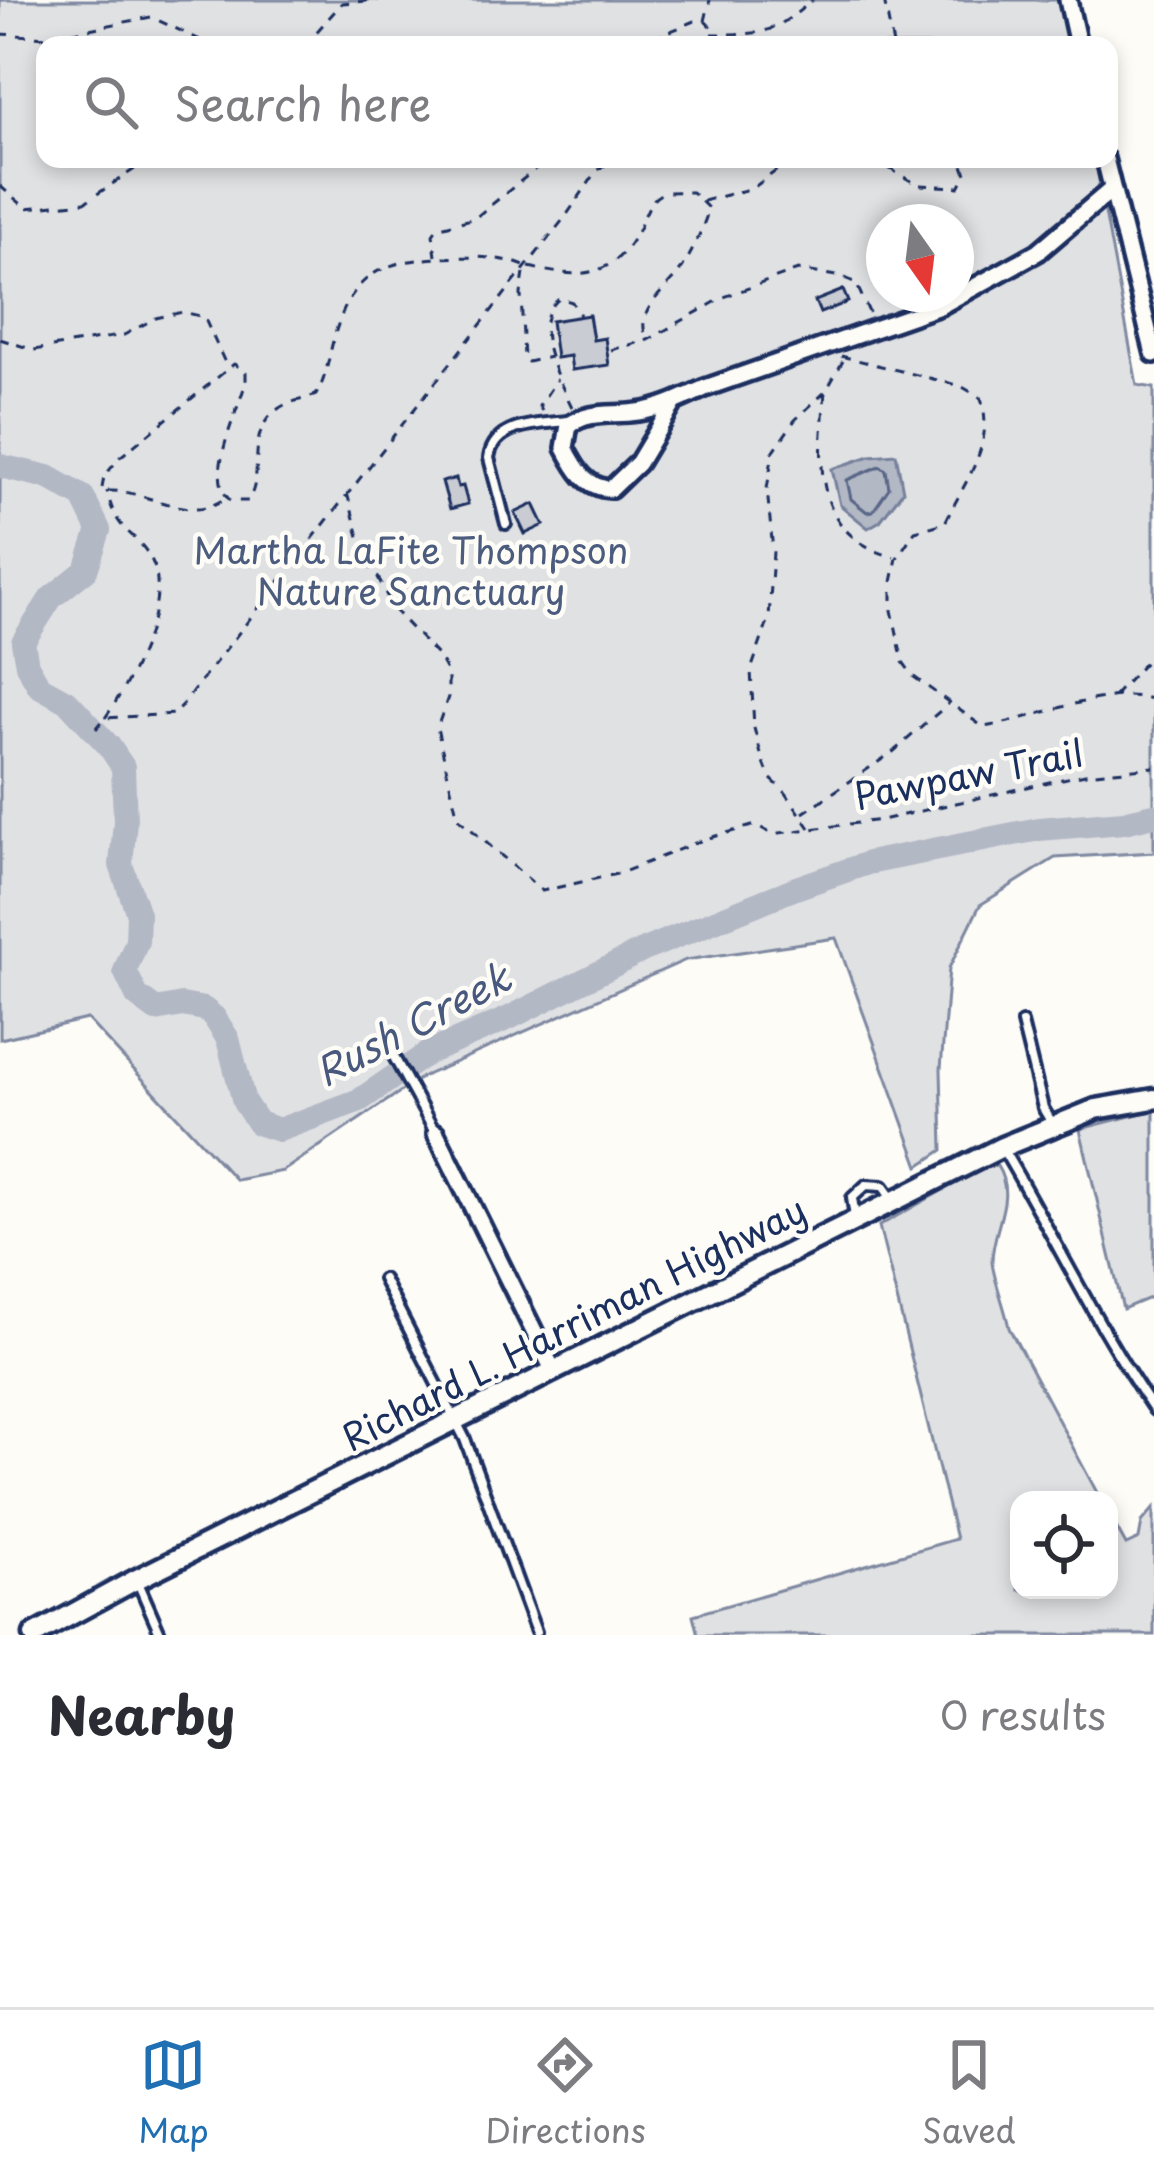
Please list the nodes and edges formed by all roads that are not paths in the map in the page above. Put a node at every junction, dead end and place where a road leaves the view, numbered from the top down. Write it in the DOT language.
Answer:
graph roads {
  1 [pos="1068,0"];
  2 [pos="1076,36"];
  3 [pos="1107,168"];
  4 [pos="1112,189"];
  5 [pos="1154,354"];
  6 [pos="674,403"];
  7 [pos="577,420"];
  8 [pos="506,524"];
  9 [pos="1022,1023"];
  10 [pos="389,1048"];
  11 [pos="1154,1099"];
  12 [pos="1053,1124"];
  13 [pos="436,1133"];
  14 [pos="1002,1147"];
  15 [pos="383,1279"];
  16 [pos="554,1372"];
  17 [pos="1154,1410"];
  18 [pos="454,1422"];
  19 [pos="137,1579"];
  20 [pos="536,1632"];
  21 [pos="34,1635"];
  22 [pos="160,1635"];
  1 -- 2 [label="street"];
  3 -- 4 [label="street"];
  4 -- 5 [label="street"];
  4 -- 6 [label="street"];
  6 -- 7 [label="street"];
  6 -- 7 [label="street"];
  7 -- 8 [label="lane"];
  9 -- 12 [label="lane"];
  10 -- 13 [label="lane"];
  11 -- 12 [label="street, Richard L. Harriman Highway"];
  12 -- 14 [label="street, Richard L. Harriman Highway"];
  13 -- 16 [label="street"];
  14 -- 16 [label="street, Richard L. Harriman Highway"];
  14 -- 17 [label="lane"];
  15 -- 18 [label="lane"];
  16 -- 18 [label="street, Richard L. Harriman Highway"];
  18 -- 19 [label="street, Richard L. Harriman Highway"];
  18 -- 20 [label="lane"];
  19 -- 21 [label="street, Richard L. Harriman Highway"];
  19 -- 22 [label="lane"];
}
